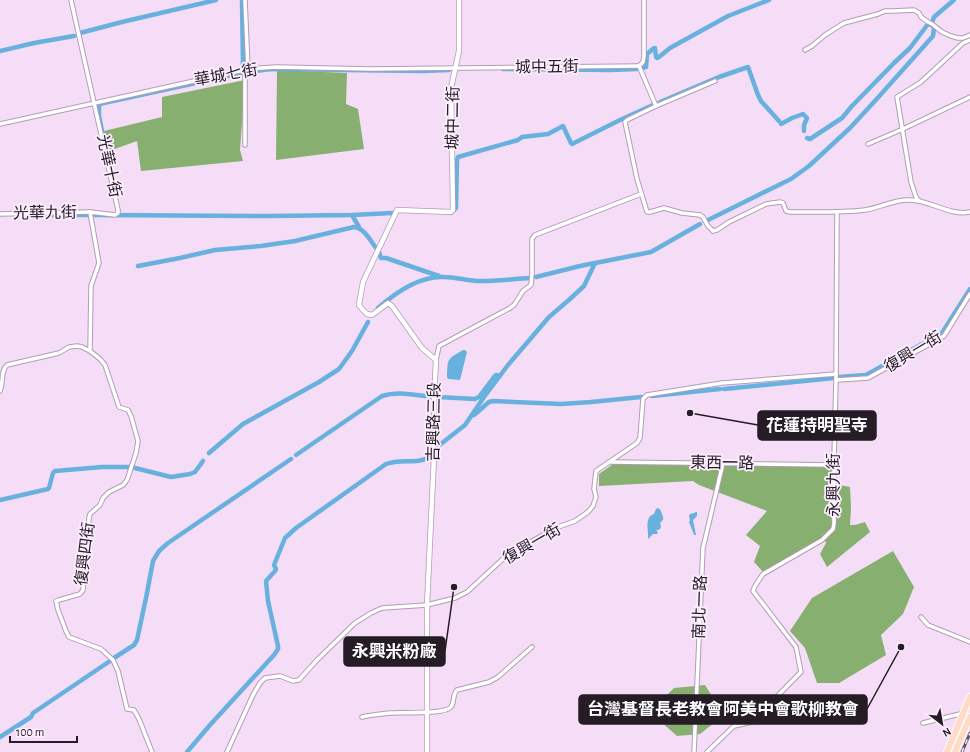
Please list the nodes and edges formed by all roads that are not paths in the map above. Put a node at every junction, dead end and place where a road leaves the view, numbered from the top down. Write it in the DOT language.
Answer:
graph roads {
  1 [pos="71,0"];
  2 [pos="245,0"];
  3 [pos="459,0"];
  4 [pos="644,0"];
  5 [pos="970,36"];
  6 [pos="970,40"];
  7 [pos="805,50"];
  8 [pos="639,66"];
  9 [pos="456,68"];
  10 [pos="248,69"];
  11 [pos="715,81"];
  12 [pos="970,97"];
  13 [pos="95,102"];
  14 [pos="656,106"];
  15 [pos="0,124"];
  16 [pos="903,129"];
  17 [pos="868,144"];
  18 [pos="245,145"];
  19 [pos="641,194"];
  20 [pos="919,201"];
  21 [pos="90,212"];
  22 [pos="451,212"];
  23 [pos="837,212"];
  24 [pos="970,212"];
  25 [pos="0,214"];
  26 [pos="970,294"];
  27 [pos="90,351"];
  28 [pos="436,360"];
  29 [pos="836,374"];
  30 [pos="836,380"];
  31 [pos="0,391"];
  32 [pos="610,462"];
  33 [pos="723,463"];
  34 [pos="834,465"];
  35 [pos="427,605"];
  36 [pos="921,616"];
  37 [pos="970,642"];
  38 [pos="532,647"];
  39 [pos="970,697"];
  40 [pos="427,713"];
  41 [pos="964,713"];
  42 [pos="970,716"];
  43 [pos="362,717"];
  44 [pos="923,723"];
  45 [pos="152,752"];
  46 [pos="227,752"];
  47 [pos="427,752"];
  48 [pos="694,752"];
  49 [pos="707,752"];
  50 [pos="947,752"];
  51 [pos="955,752"];
  1 -- 13 [label="street, 光華十街"];
  2 -- 10 [label="street"];
  3 -- 9 [label="street, 城中二街"];
  4 -- 8 [label="street"];
  5 -- 7 [label="street"];
  6 -- 16 [label="street"];
  8 -- 9 [label="street, 城中五街"];
  8 -- 14 [label="street"];
  9 -- 10 [label="street, 華城七街"];
  9 -- 22 [label="street, 城中二街"];
  10 -- 13 [label="street, 華城七街"];
  10 -- 18 [label="street"];
  11 -- 14 [label="street"];
  12 -- 16 [label="street"];
  13 -- 15 [label="street, 華城七街"];
  13 -- 21 [label="street, 光華十街"];
  14 -- 19 [label="street"];
  16 -- 17 [label="street"];
  16 -- 20 [label="street"];
  19 -- 23 [label="street"];
  19 -- 28 [label="street"];
  20 -- 23 [label="street"];
  20 -- 24 [label="street"];
  21 -- 25 [label="street, 光華九街"];
  21 -- 27 [label="street, 光華十街"];
  22 -- 28 [label="street, 吉興路三段"];
  23 -- 29 [label="street, 永興九街"];
  26 -- 30 [label="street, 復興一街"];
  27 -- 31 [label="street"];
  27 -- 45 [label="street, 復興四街"];
  28 -- 35 [label="street, 吉興路三段"];
  29 -- 30 [label="street, 永興九街"];
  29 -- 32 [label="street, 復興一街"];
  30 -- 34 [label="street, 永興九街"];
  32 -- 33 [label="street, 東西一路"];
  32 -- 35 [label="street, 復興一街"];
  33 -- 34 [label="street, 東西一路"];
  33 -- 48 [label="street, 南北一路"];
  34 -- 49 [label="street, 永興九街"];
  35 -- 40 [label="street, 吉興路三段"];
  35 -- 46 [label="street, 復興一街"];
  36 -- 37 [label="street"];
  38 -- 40 [label="street"];
  39 -- 41 [label="main road"];
  40 -- 43 [label="street"];
  40 -- 47 [label="street, 吉興路三段"];
  41 -- 44 [label="street"];
  41 -- 50 [label="main road"];
  42 -- 51 [label="main road"];
}
